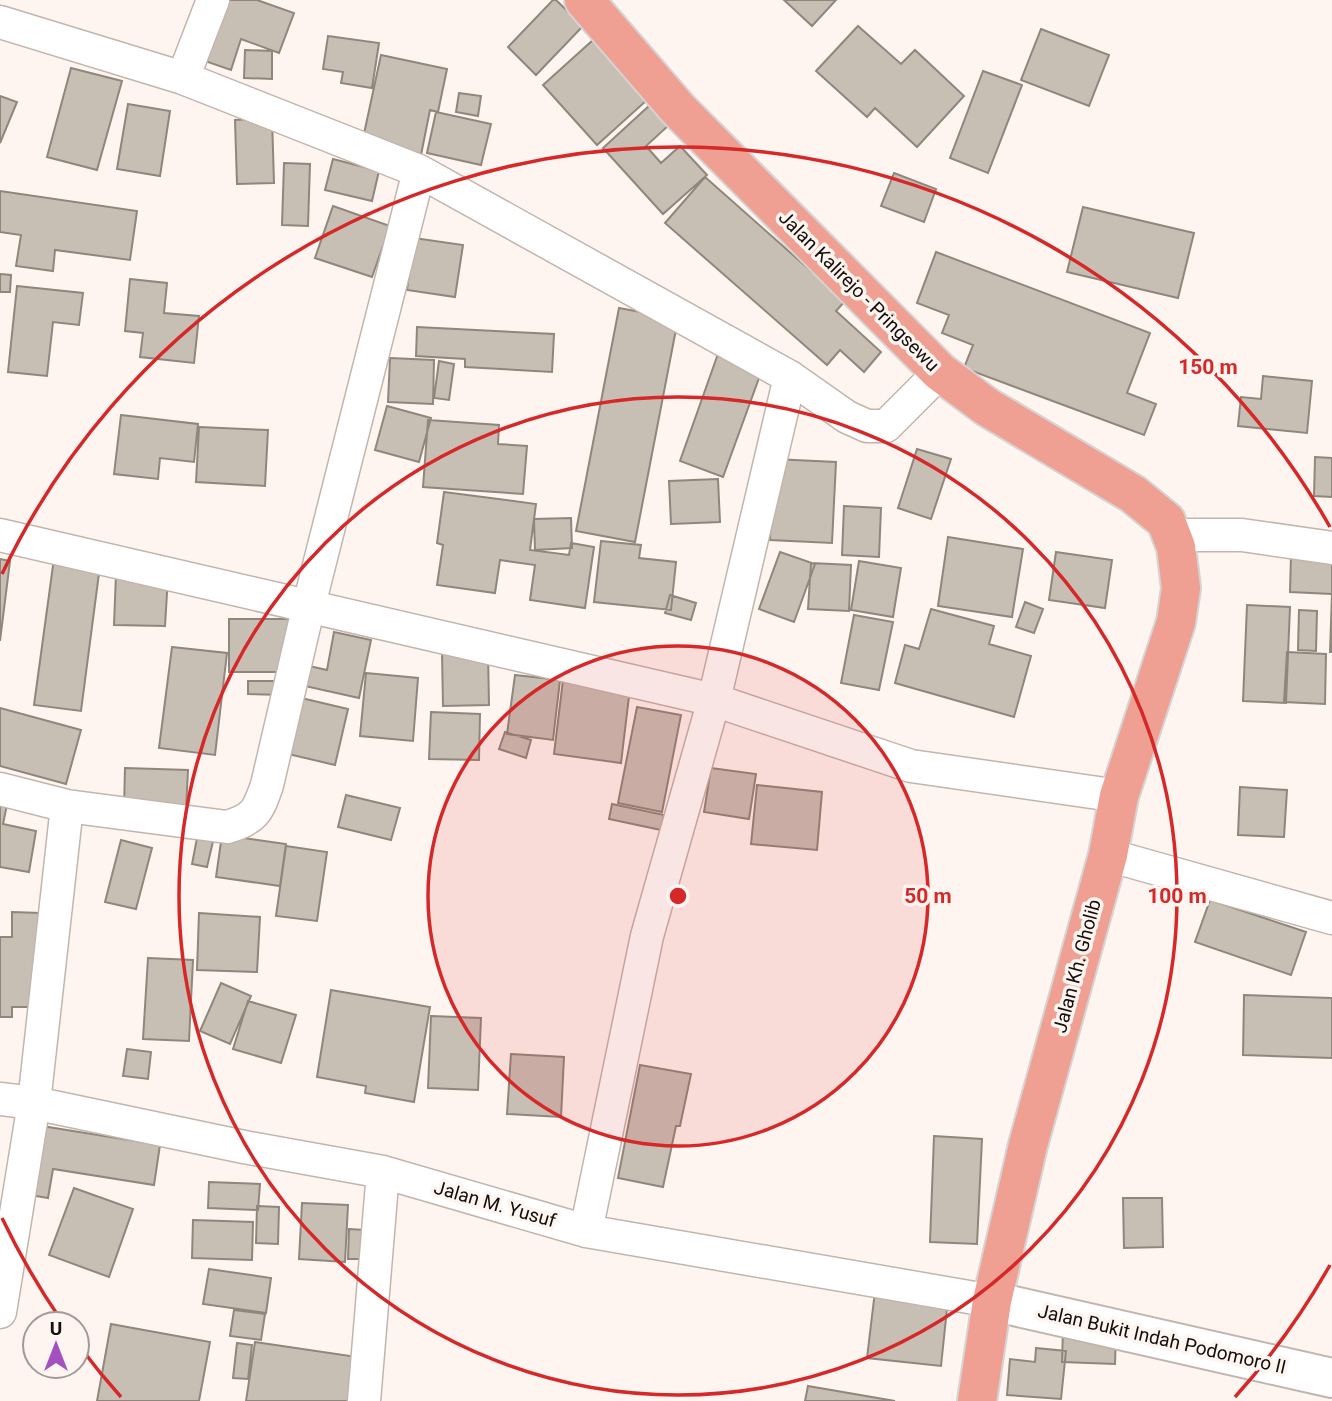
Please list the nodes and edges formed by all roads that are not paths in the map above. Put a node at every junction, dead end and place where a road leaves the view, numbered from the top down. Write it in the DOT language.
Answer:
graph roads {
  1 [pos="214,0"];
  2 [pos="584,0"];
  3 [pos="0,22"];
  4 [pos="183,78"];
  5 [pos="419,171"];
  6 [pos="940,372"];
  7 [pos="790,377"];
  8 [pos="0,534"];
  9 [pos="1171,535"];
  10 [pos="1332,548"];
  11 [pos="309,605"];
  12 [pos="714,700"];
  13 [pos="0,789"];
  14 [pos="1119,796"];
  15 [pos="67,806"];
  16 [pos="1108,855"];
  17 [pos="1332,918"];
  18 [pos="0,1099"];
  19 [pos="34,1103"];
  20 [pos="383,1172"];
  21 [pos="586,1231"];
  22 [pos="992,1301"];
  23 [pos="0,1312"];
  24 [pos="1332,1378"];
  25 [pos="364,1401"];
  26 [pos="977,1401"];
  1 -- 4 [label="street"];
  2 -- 6 [label="main road, Jalan Kalirejo - Pringsewu"];
  3 -- 4 [label="street"];
  4 -- 5 [label="street"];
  5 -- 7 [label="street"];
  5 -- 11 [label="street"];
  6 -- 7 [label="street"];
  6 -- 9 [label="main road, Jalan Kalirejo - Pringsewu"];
  7 -- 12 [label="street"];
  8 -- 11 [label="street"];
  9 -- 10 [label="street"];
  9 -- 14 [label="main road, Jalan Kh. Gholib"];
  11 -- 12 [label="street"];
  11 -- 15 [label="street"];
  12 -- 14 [label="street"];
  12 -- 21 [label="street"];
  13 -- 15 [label="street"];
  14 -- 16 [label="main road, Jalan Kh. Gholib"];
  15 -- 19 [label="street"];
  16 -- 17 [label="street"];
  16 -- 22 [label="main road, Jalan Kh. Gholib"];
  18 -- 19 [label="street, Jalan M. Yusuf"];
  19 -- 20 [label="street, Jalan M. Yusuf"];
  19 -- 23 [label="street"];
  20 -- 21 [label="street, Jalan M. Yusuf"];
  20 -- 25 [label="street"];
  21 -- 22 [label="street, Jalan M. Yusuf"];
  22 -- 24 [label="street, Jalan Bukit Indah Podomoro II"];
  22 -- 26 [label="main road, Jalan Kh. Gholib"];
}
